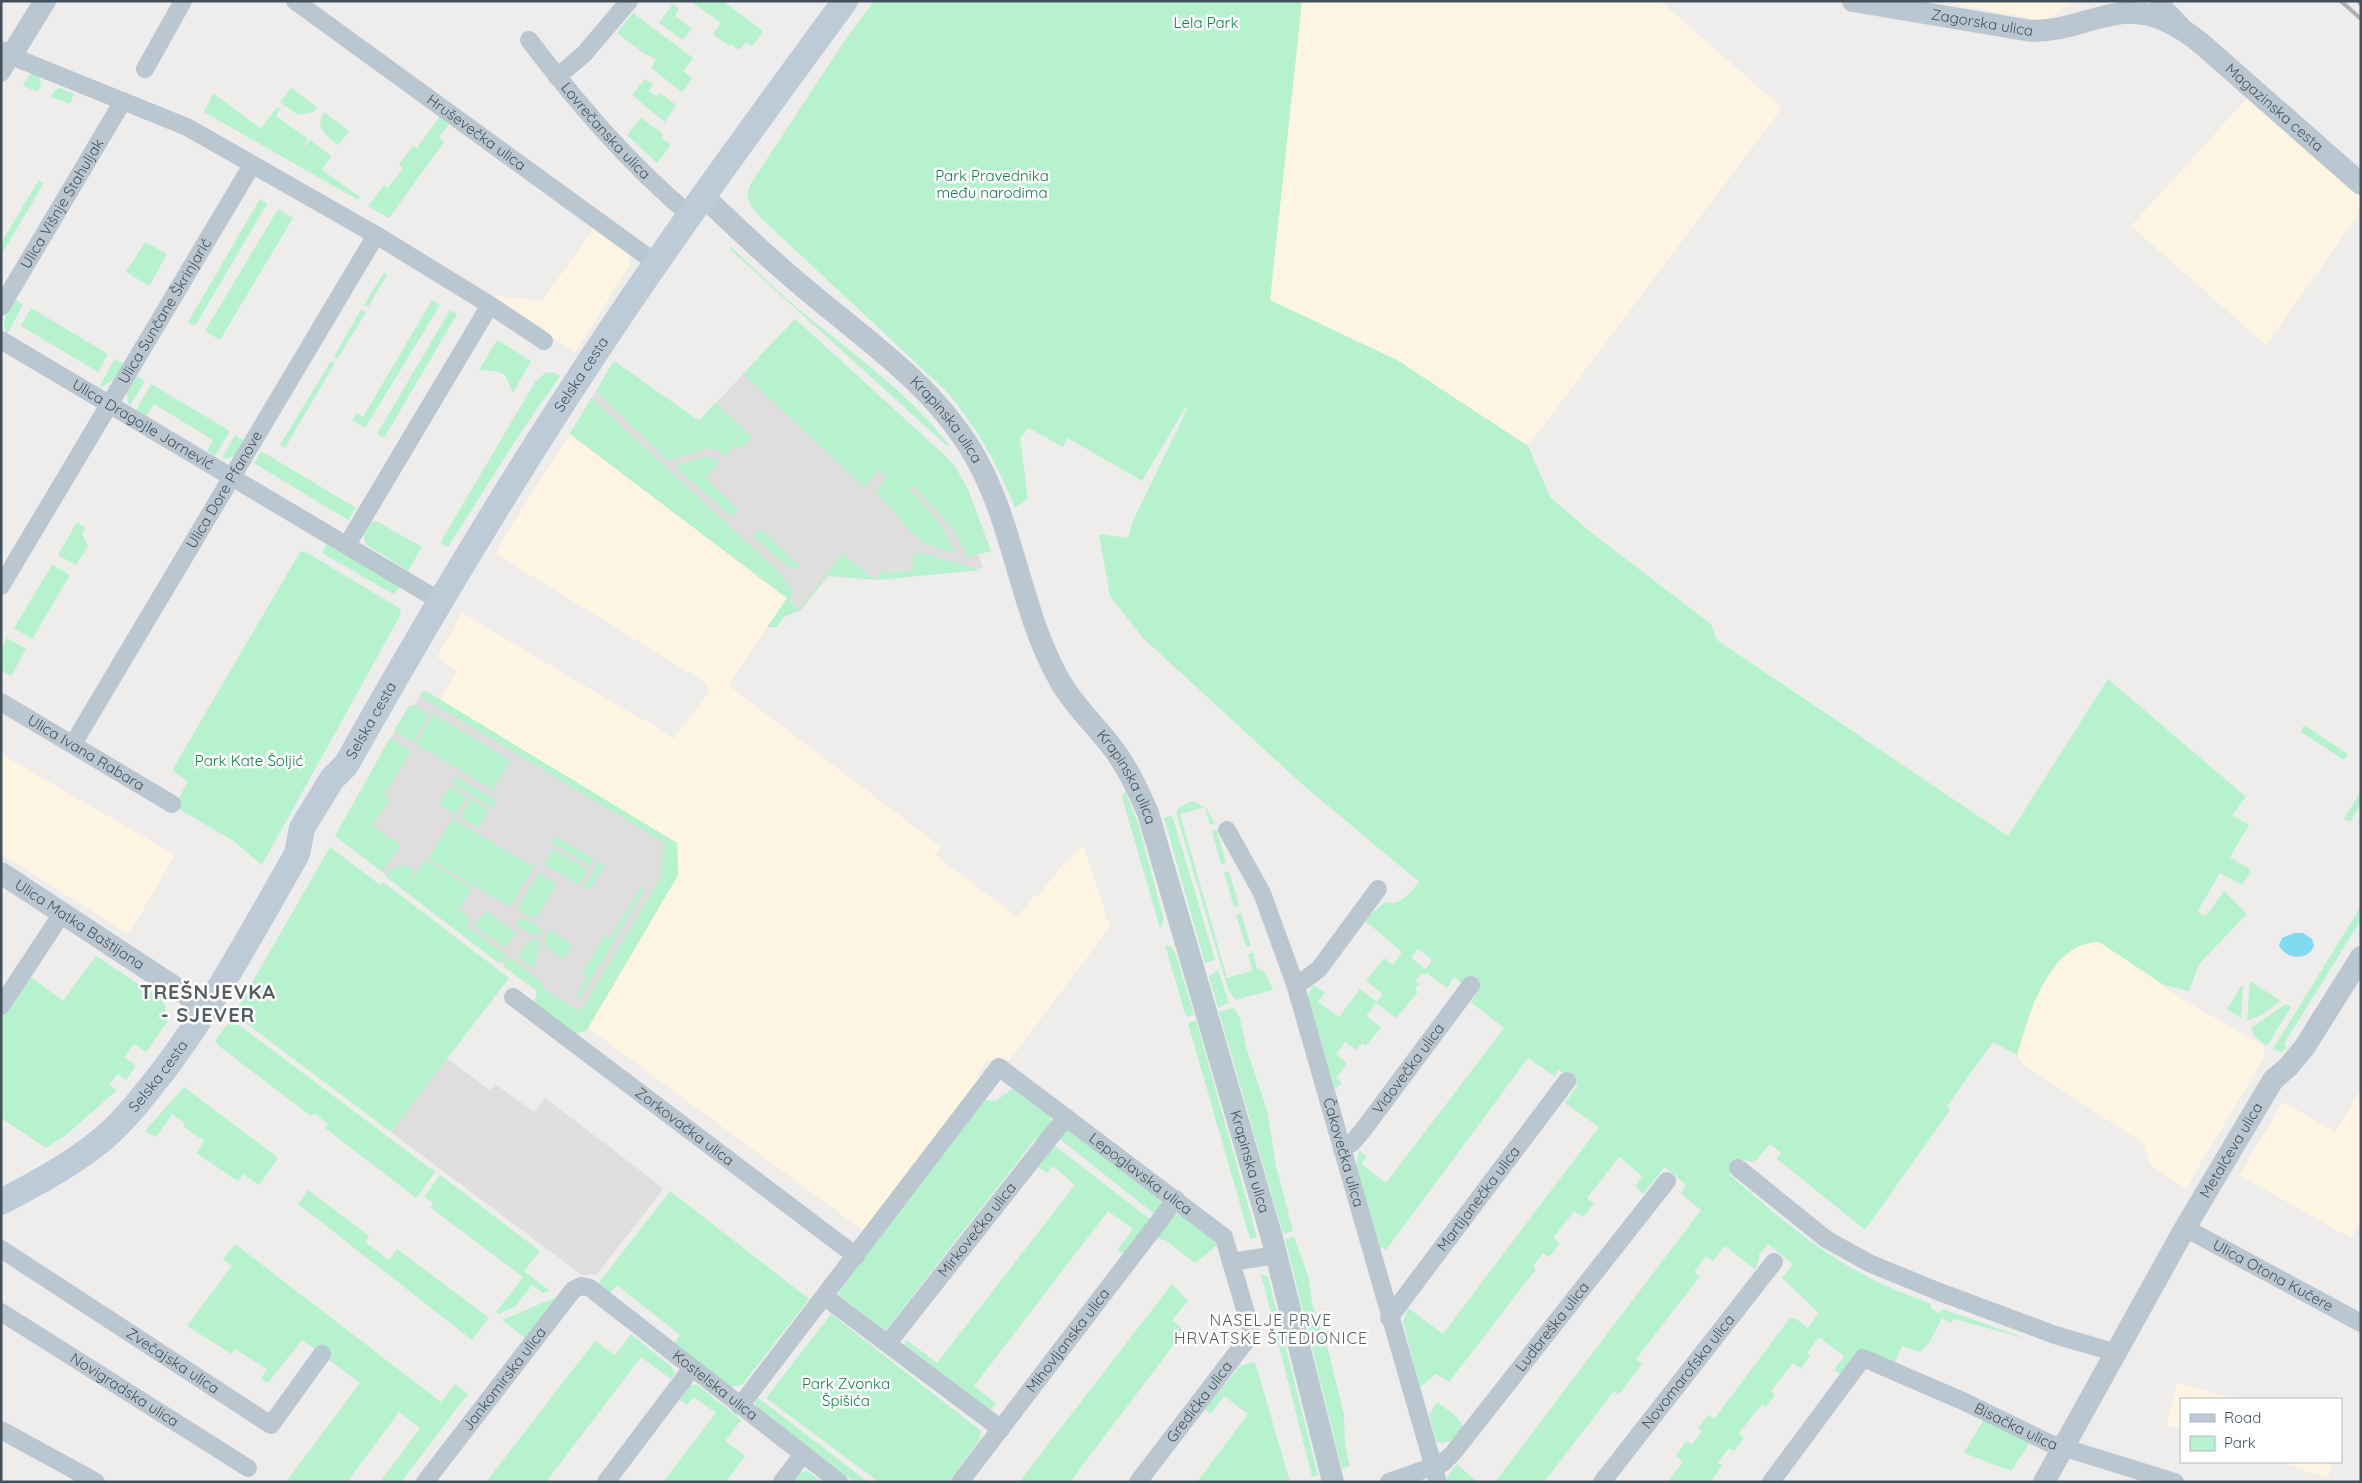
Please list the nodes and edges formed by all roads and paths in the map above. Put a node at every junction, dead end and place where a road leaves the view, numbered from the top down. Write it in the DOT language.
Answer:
graph roads {
  1 [pos="45,1"];
  2 [pos="184,1"];
  3 [pos="295,1"];
  4 [pos="629,1"];
  5 [pos="845,1"];
  6 [pos="1853,1"];
  7 [pos="2158,1"];
  8 [pos="2111,8"];
  9 [pos="2187,31"];
  10 [pos="529,40"];
  11 [pos="5,61"];
  12 [pos="145,70"];
  13 [pos="557,77"];
  14 [pos="123,101"];
  15 [pos="252,164"];
  16 [pos="2361,184"];
  17 [pos="697,206"];
  18 [pos="376,236"];
  19 [pos="656,263"];
  20 [pos="490,305"];
  21 [pos="1,307"];
  22 [pos="1,340"];
  23 [pos="544,341"];
  24 [pos="109,404"];
  25 [pos="232,477"];
  26 [pos="347,545"];
  27 [pos="1,586"];
  28 [pos="440,600"];
  29 [pos="1,702"];
  30 [pos="73,744"];
  31 [pos="172,804"];
  32 [pos="1227,830"];
  33 [pos="1,873"];
  34 [pos="1378,889"];
  35 [pos="64,912"];
  36 [pos="2361,957"];
  37 [pos="1295,984"];
  38 [pos="1472,985"];
  39 [pos="514,997"];
  40 [pos="1,1006"];
  41 [pos="208,1008"];
  42 [pos="1567,1081"];
  43 [pos="1066,1117"];
  44 [pos="1342,1149"];
  45 [pos="1738,1168"];
  46 [pos="1667,1180"];
  47 [pos="1176,1200"];
  48 [pos="1,1202"];
  49 [pos="2185,1228"];
  50 [pos="1,1249"];
  51 [pos="1276,1255"];
  52 [pos="856,1256"];
  53 [pos="1231,1262"];
  54 [pos="1774,1262"];
  55 [pos="590,1288"];
  56 [pos="825,1297"];
  57 [pos="1,1312"];
  58 [pos="1389,1318"];
  59 [pos="2361,1324"];
  60 [pos="888,1343"];
  61 [pos="2117,1353"];
  62 [pos="322,1354"];
  63 [pos="692,1368"];
  64 [pos="740,1406"];
  65 [pos="1001,1429"];
  66 [pos="1,1430"];
  67 [pos="2062,1446"];
  68 [pos="803,1454"];
  69 [pos="248,1468"];
  70 [pos="1436,1474"];
  71 [pos="96,1482"];
  72 [pos="425,1482"];
  73 [pos="606,1482"];
  74 [pos="782,1482"];
  75 [pos="839,1482"];
  76 [pos="960,1482"];
  77 [pos="1138,1482"];
  78 [pos="1333,1482"];
  79 [pos="1389,1482"];
  80 [pos="1602,1482"];
  81 [pos="1771,1482"];
  82 [pos="2044,1482"];
  83 [pos="2175,1482"];
  1 -- 11 [label="street"];
  2 -- 12 [label="street"];
  3 -- 19 [label="street, Hruševečka ulica"];
  4 -- 13 [label="street"];
  5 -- 17 [label="main road, Selska cesta"];
  6 -- 8 [label="street, Zagorska ulica"];
  7 -- 9 [label="street, Magazinska cesta"];
  8 -- 9 [label="street, Magazinska cesta"];
  9 -- 16 [label="street, Magazinska cesta"];
  10 -- 13 [label="street, Lovrečanska ulica"];
  11 -- 14 [label="street"];
  13 -- 17 [label="street, Lovrečanska ulica"];
  14 -- 15 [label="street"];
  14 -- 21 [label="street, Ulica Višnje Stahuljak"];
  15 -- 18 [label="street"];
  15 -- 24 [label="street, Ulica Sunčane Škrinjarić"];
  17 -- 19 [label="main road, Selska cesta"];
  17 -- 51 [label="street, Krapinska ulica"];
  18 -- 20 [label="street"];
  18 -- 25 [label="street, Ulica Dore Pfanove"];
  19 -- 28 [label="main road, Selska cesta"];
  20 -- 23 [label="street"];
  20 -- 26 [label="street"];
  22 -- 24 [label="street, Ulica Dragojle Jarnević"];
  24 -- 25 [label="street, Ulica Dragojle Jarnević"];
  24 -- 27 [label="street, Ulica Sunčane Škrinjarić"];
  25 -- 26 [label="street, Ulica Dragojle Jarnević"];
  25 -- 30 [label="street, Ulica Dore Pfanove"];
  26 -- 28 [label="street, Ulica Dragojle Jarnević"];
  28 -- 41 [label="main road, Selska cesta"];
  29 -- 30 [label="street, Ulica Ivana Rabara"];
  30 -- 31 [label="street, Ulica Ivana Rabara"];
  32 -- 37 [label="street, Čakovečka ulica"];
  33 -- 35 [label="street, Ulica Matka Baštijana"];
  34 -- 37 [label="street"];
  35 -- 40 [label="street"];
  35 -- 41 [label="street, Ulica Matka Baštijana"];
  36 -- 49 [label="street, Metalčeva ulica"];
  37 -- 44 [label="street, Čakovečka ulica"];
  38 -- 44 [label="street, Vidovečka ulica"];
  39 -- 52 [label="street, Zorkovačka ulica"];
  41 -- 48 [label="main road, Selska cesta"];
  42 -- 58 [label="street, Martijanečka ulica"];
  43 -- 47 [label="street, Lepoglavska ulica"];
  43 -- 52 [label="street, Lepoglavska ulica"];
  43 -- 60 [label="street, Mirkovečka ulica"];
  44 -- 58 [label="street, Čakovečka ulica"];
  45 -- 61 [label="street"];
  46 -- 70 [label="street, Ludbreška ulica"];
  47 -- 53 [label="street, Lepoglavska ulica"];
  47 -- 65 [label="street, Mihovljanska ulica"];
  49 -- 59 [label="street, Ulica Otona Kučere"];
  49 -- 61 [label="street, Metalčeva ulica"];
  50 -- 62 [label="street, Zvečajska ulica"];
  51 -- 53 [label="street"];
  51 -- 78 [label="street, Krapinska ulica"];
  52 -- 56 [label="street"];
  53 -- 77 [label="street, Gredička ulica"];
  54 -- 80 [label="street, Novomarofska ulica"];
  55 -- 63 [label="street, Kostelska ulica"];
  55 -- 72 [label="street, Jankomirska ulica"];
  56 -- 60 [label="street"];
  56 -- 64 [label="street"];
  57 -- 69 [label="street, Novigradska ulica"];
  58 -- 70 [label="street, Čakovečka ulica"];
  60 -- 65 [label="street"];
  61 -- 67 [label="street, Metalčeva ulica"];
  63 -- 64 [label="street, Kostelska ulica"];
  63 -- 73 [label="street"];
  64 -- 68 [label="street, Kostelska ulica"];
  65 -- 76 [label="street, Mihovljanska ulica"];
  66 -- 71 [label="street"];
  67 -- 81 [label="street, Bisačka ulica"];
  67 -- 82 [label="street, Metalčeva ulica"];
  67 -- 83 [label="street, Bisačka ulica"];
  68 -- 74 [label="street"];
  68 -- 75 [label="street, Kostelska ulica"];
  70 -- 79 [label="street"];
}
